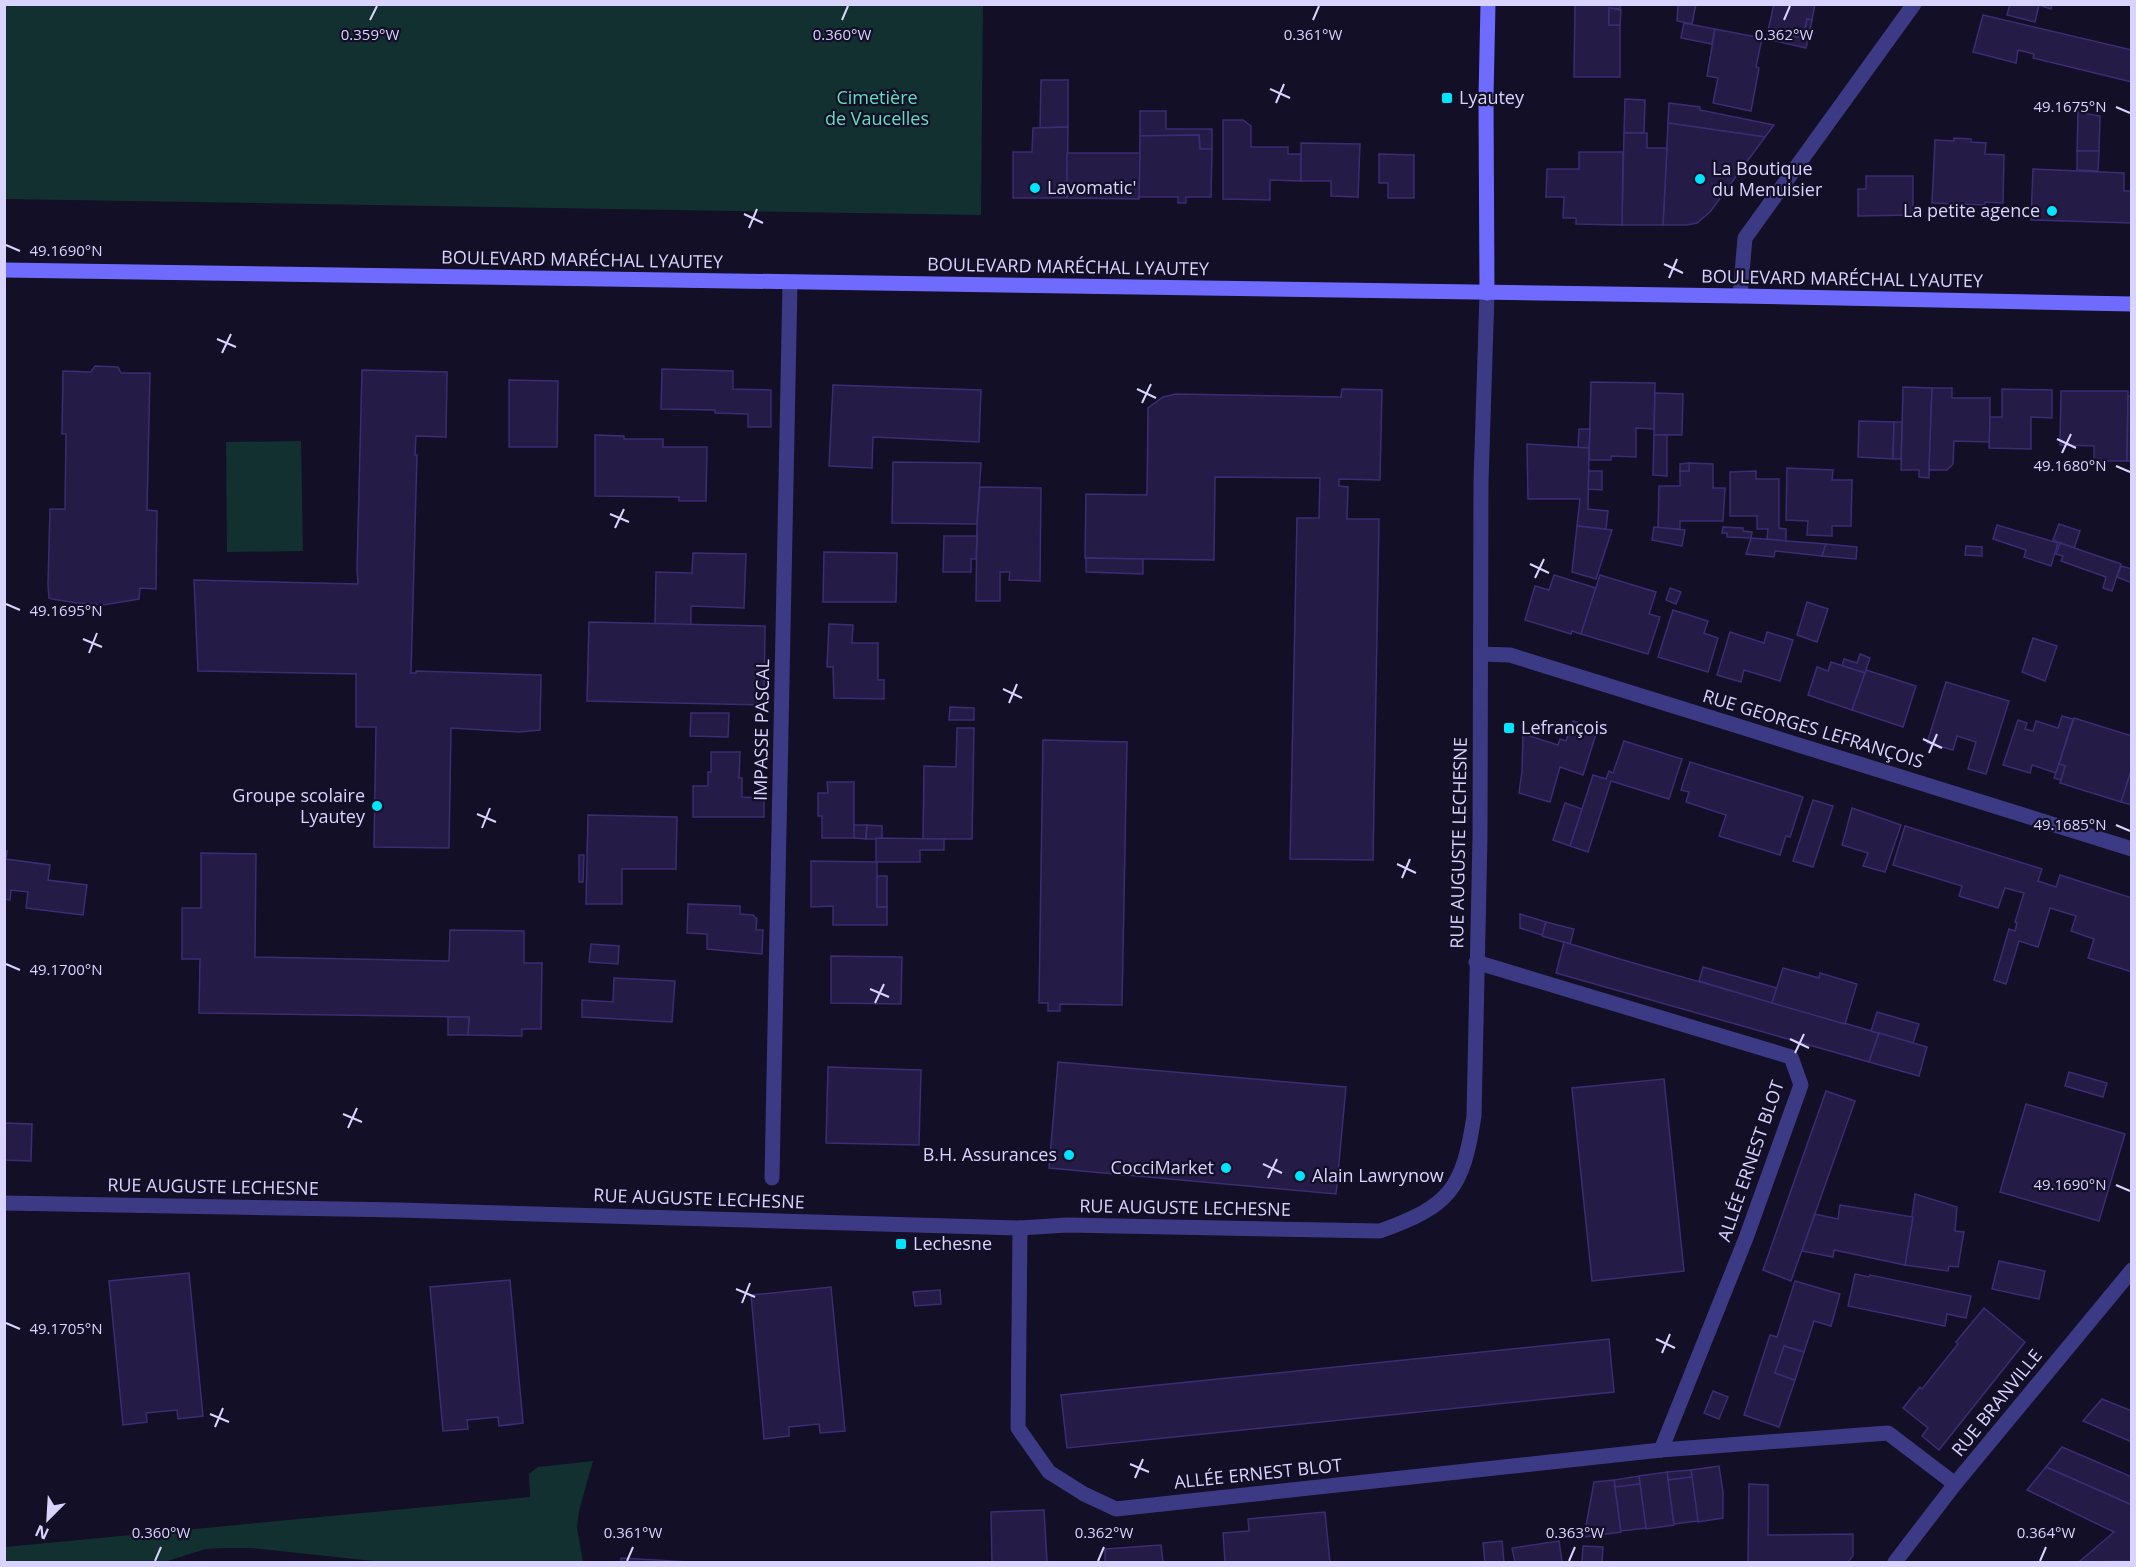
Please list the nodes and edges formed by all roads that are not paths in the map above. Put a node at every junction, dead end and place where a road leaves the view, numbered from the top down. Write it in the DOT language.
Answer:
graph roads {
  1 [pos="1488,4"];
  2 [pos="1914,4"];
  3 [pos="4,270"];
  4 [pos="790,283"];
  5 [pos="1487,293"];
  6 [pos="1740,296"];
  7 [pos="2132,304"];
  8 [pos="1481,654"];
  9 [pos="2132,849"];
  10 [pos="1476,962"];
  11 [pos="772,1178"];
  12 [pos="4,1203"];
  13 [pos="1020,1228"];
  14 [pos="2132,1270"];
  15 [pos="1661,1450"];
  16 [pos="1955,1484"];
  17 [pos="1894,1563"];
  1 -- 5 [label="main road"];
  2 -- 6 [label="street"];
  3 -- 4 [label="main road, BOULEVARD MARÉCHAL LYAUTEY"];
  4 -- 5 [label="main road, BOULEVARD MARÉCHAL LYAUTEY"];
  4 -- 11 [label="street, IMPASSE PASCAL"];
  5 -- 6 [label="main road, BOULEVARD MARÉCHAL LYAUTEY"];
  5 -- 8 [label="street, RUE AUGUSTE LECHESNE"];
  6 -- 7 [label="main road, BOULEVARD MARÉCHAL LYAUTEY"];
  8 -- 9 [label="street, RUE GEORGES LEFRANÇOIS"];
  8 -- 10 [label="street, RUE AUGUSTE LECHESNE"];
  10 -- 13 [label="street, RUE AUGUSTE LECHESNE"];
  10 -- 15 [label="street, ALLÉE ERNEST BLOT"];
  12 -- 13 [label="street, RUE AUGUSTE LECHESNE"];
  13 -- 15 [label="street, ALLÉE ERNEST BLOT"];
  14 -- 16 [label="street, RUE BRANVILLE"];
  15 -- 16 [label="street, ALLÉE ERNEST BLOT"];
  16 -- 17 [label="street, RUE BRANVILLE"];
}
